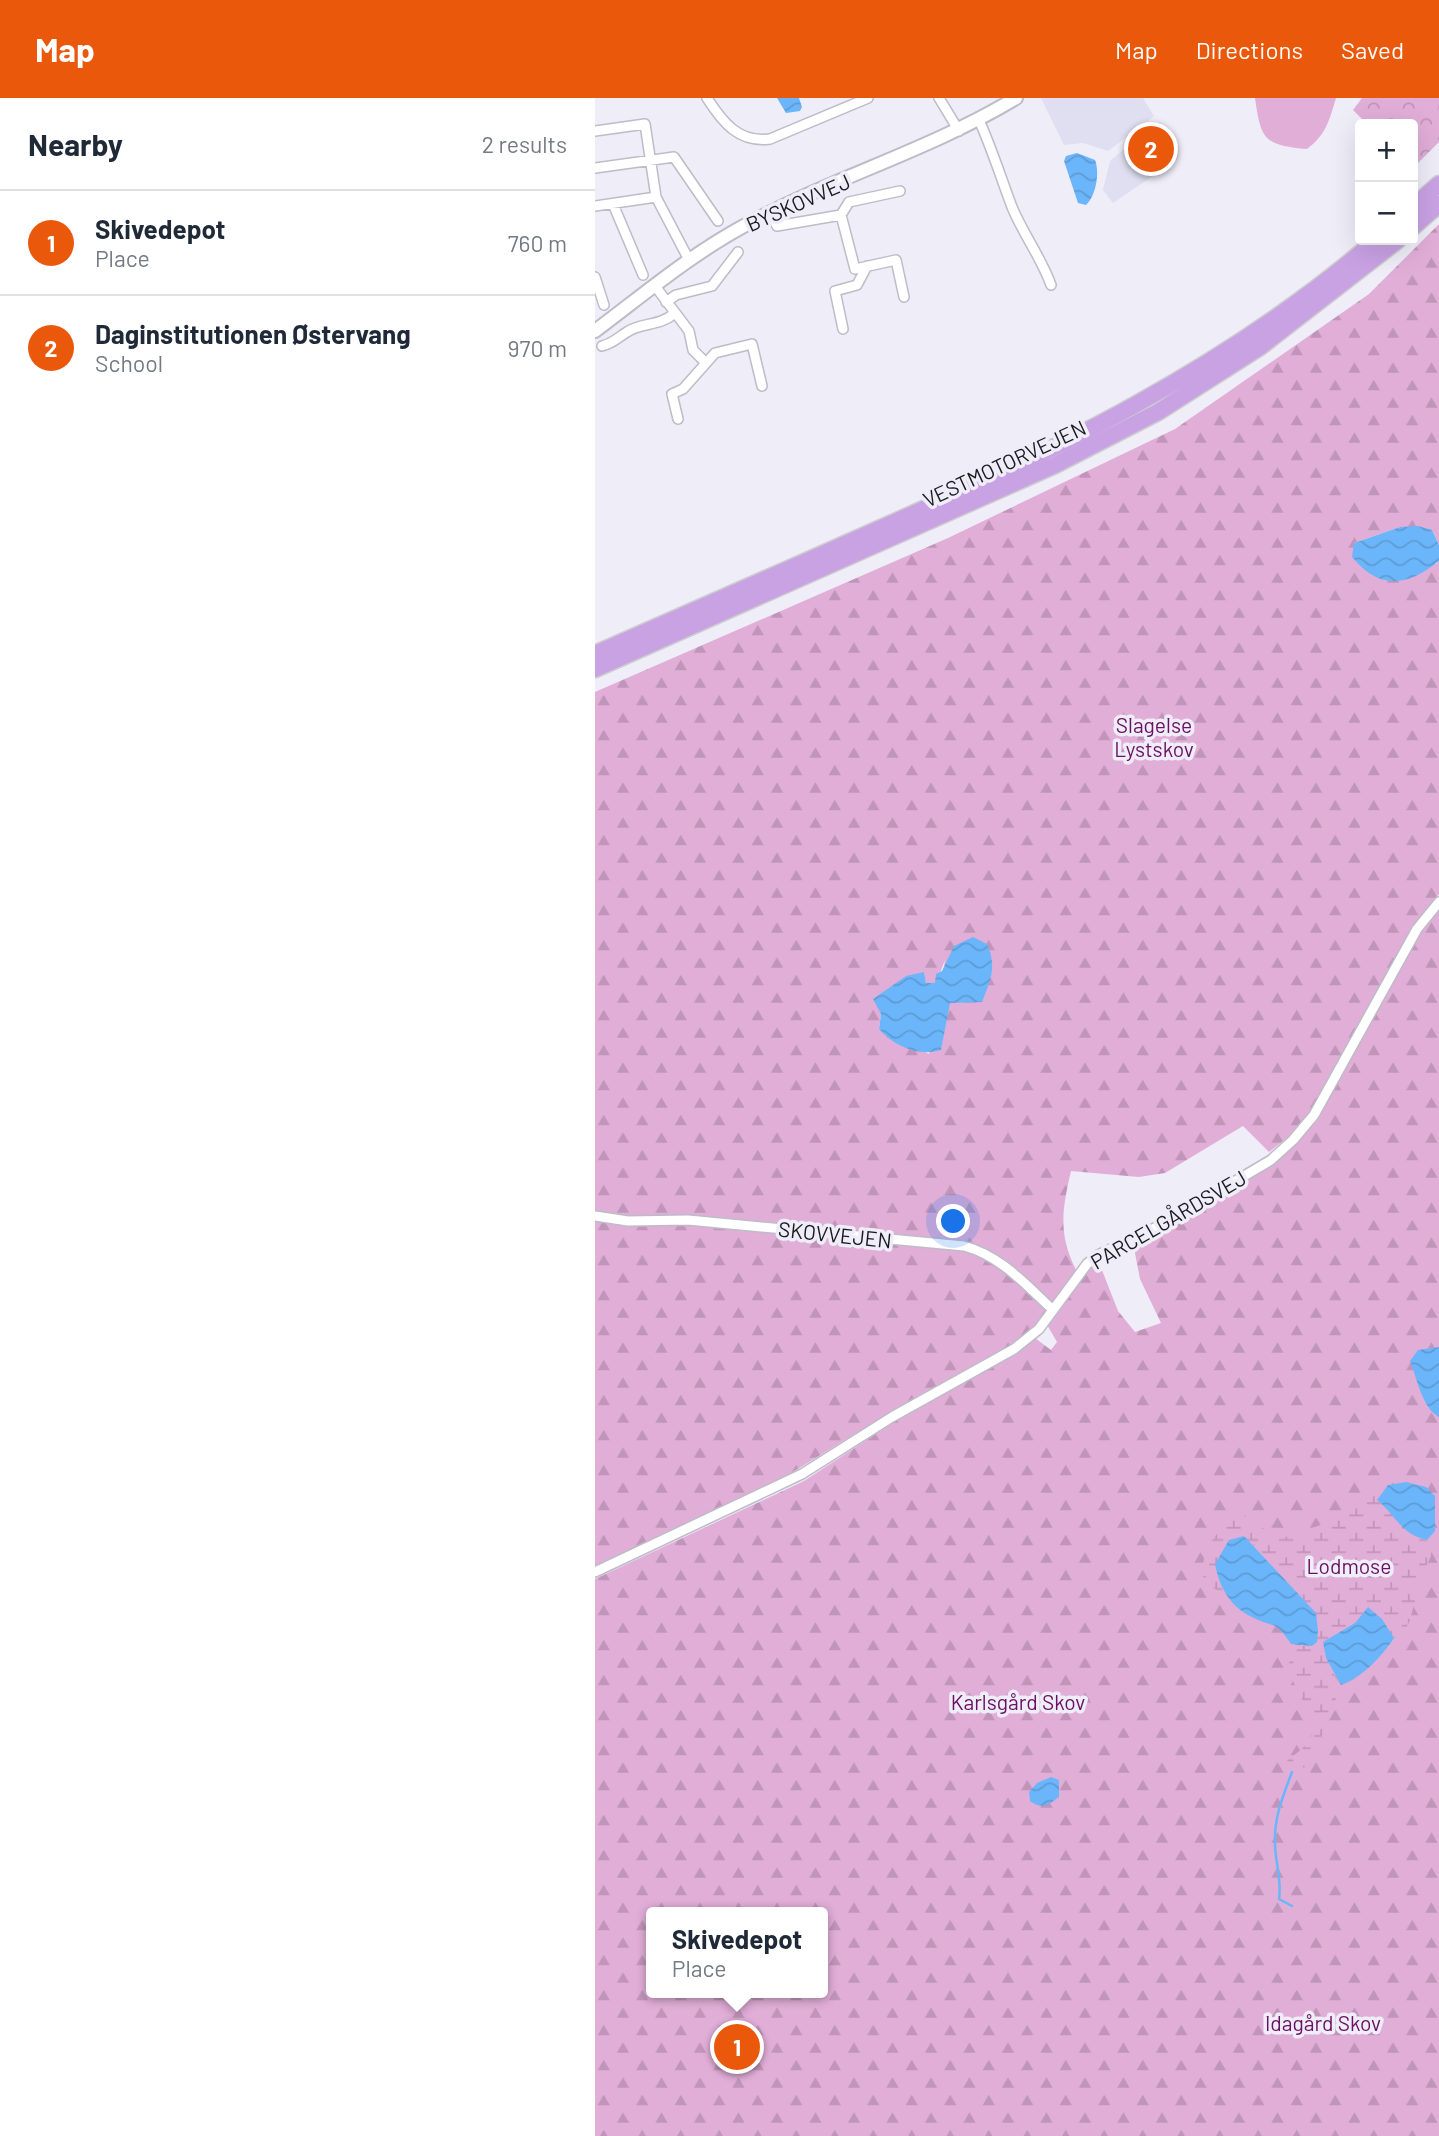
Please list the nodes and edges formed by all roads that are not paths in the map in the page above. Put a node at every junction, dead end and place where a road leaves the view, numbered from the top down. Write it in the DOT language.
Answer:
graph roads {
  1 [pos="708,98"];
  2 [pos="868,98"];
  3 [pos="939,98"];
  4 [pos="1016,98"];
  5 [pos="979,120"];
  6 [pos="595,131"];
  7 [pos="959,131"];
  8 [pos="651,160"];
  9 [pos="595,168"];
  10 [pos="1439,184"];
  11 [pos="900,191"];
  12 [pos="656,197"];
  13 [pos="1418,203"];
  14 [pos="613,204"];
  15 [pos="1439,204"];
  16 [pos="595,206"];
  17 [pos="771,213"];
  18 [pos="841,215"];
  19 [pos="719,221"];
  20 [pos="1418,223"];
  21 [pos="1370,245"];
  22 [pos="1392,245"];
  23 [pos="738,252"];
  24 [pos="689,261"];
  25 [pos="867,266"];
  26 [pos="643,275"];
  27 [pos="595,277"];
  28 [pos="1051,285"];
  29 [pos="655,286"];
  30 [pos="904,297"];
  31 [pos="667,302"];
  32 [pos="604,305"];
  33 [pos="675,313"];
  34 [pos="843,329"];
  35 [pos="595,331"];
  36 [pos="602,346"];
  37 [pos="706,363"];
  38 [pos="762,386"];
  39 [pos="678,419"];
  40 [pos="595,654"];
  41 [pos="595,669"];
  42 [pos="1439,902"];
  43 [pos="595,1216"];
  44 [pos="1053,1310"];
  45 [pos="595,1572"];
  1 -- 2 [label="street"];
  3 -- 7 [label="street"];
  4 -- 5 [label="main road, BYSKOVVEJ"];
  5 -- 7 [label="main road, BYSKOVVEJ"];
  5 -- 28 [label="street"];
  6 -- 8 [label="street"];
  7 -- 17 [label="main road, BYSKOVVEJ"];
  8 -- 9 [label="street"];
  8 -- 12 [label="street"];
  8 -- 19 [label="street"];
  10 -- 13 [label="highway"];
  11 -- 18 [label="street"];
  12 -- 14 [label="street"];
  12 -- 24 [label="street"];
  14 -- 16 [label="street"];
  14 -- 26 [label="street"];
  15 -- 20 [label="highway"];
  17 -- 18 [label="street"];
  17 -- 24 [label="main road, BYSKOVVEJ"];
  18 -- 25 [label="street"];
  21 -- 40 [label="highway, VESTMOTORVEJEN"];
  22 -- 41 [label="highway, VESTMOTORVEJEN"];
  23 -- 31 [label="street"];
  24 -- 29 [label="main road, BYSKOVVEJ"];
  25 -- 30 [label="street"];
  25 -- 34 [label="street"];
  27 -- 32 [label="street"];
  29 -- 31 [label="street"];
  29 -- 35 [label="main road, BYSKOVVEJ"];
  31 -- 33 [label="street"];
  33 -- 36 [label="street"];
  33 -- 37 [label="street"];
  37 -- 38 [label="street"];
  37 -- 39 [label="street"];
  42 -- 44 [label="street, PARCELGÅRDSVEJ"];
  43 -- 44 [label="street, SKOVVEJEN"];
  44 -- 45 [label="street, PARCELGÅRDSVEJ"];
}
